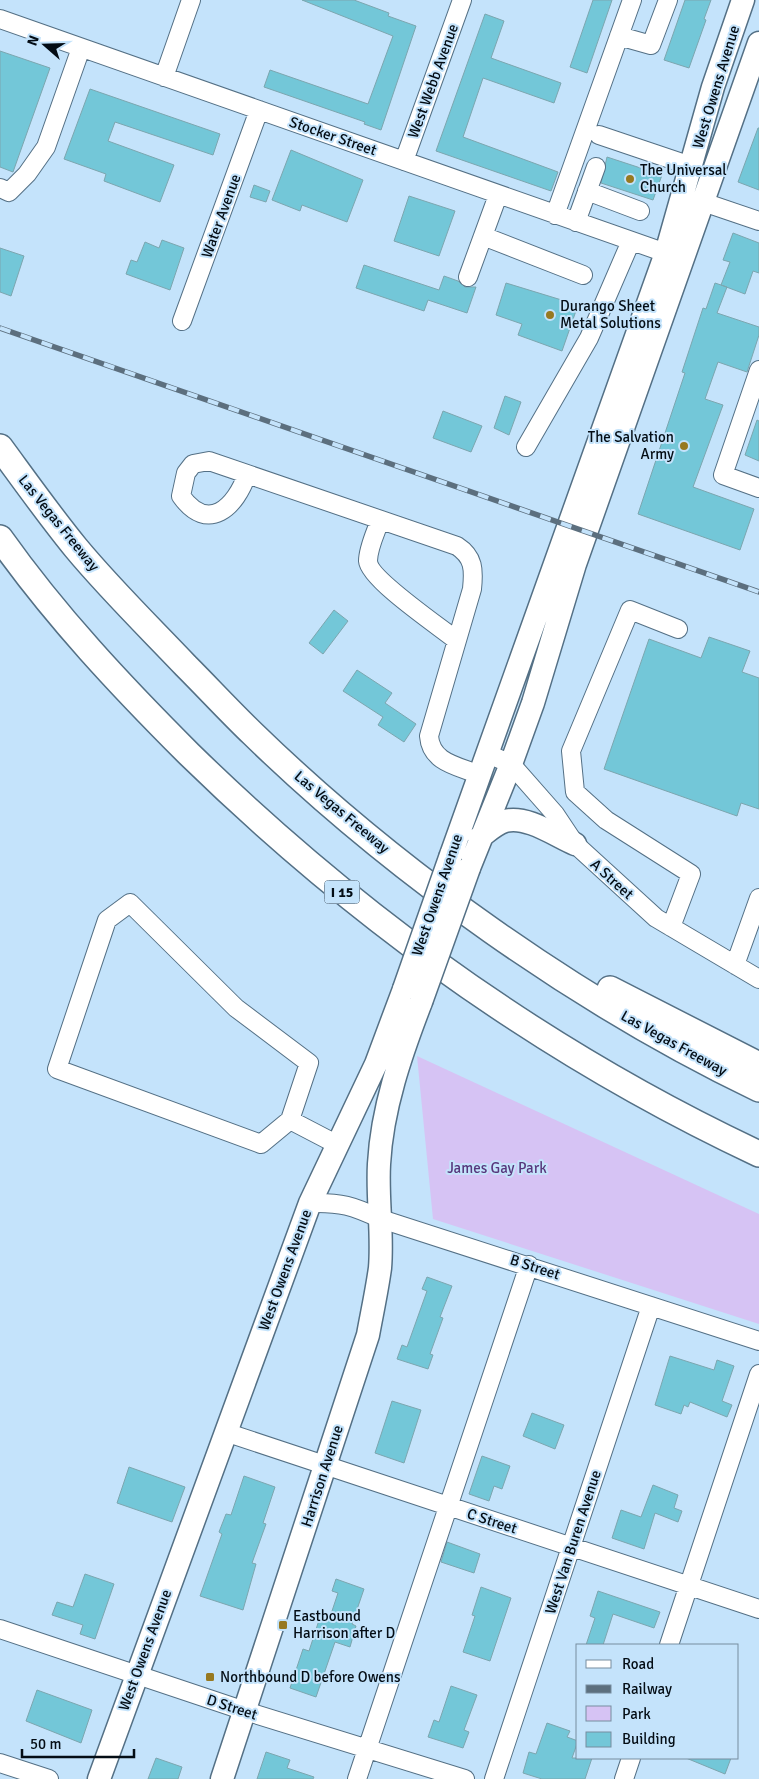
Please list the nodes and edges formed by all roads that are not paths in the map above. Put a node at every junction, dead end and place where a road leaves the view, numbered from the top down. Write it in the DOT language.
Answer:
graph roads {
  1 [pos="191,0"];
  2 [pos="462,0"];
  3 [pos="632,0"];
  4 [pos="668,0"];
  5 [pos="743,0"];
  6 [pos="0,21"];
  7 [pos="619,36"];
  8 [pos="759,43"];
  9 [pos="81,48"];
  10 [pos="755,67"];
  11 [pos="164,77"];
  12 [pos="713,88"];
  13 [pos="740,97"];
  14 [pos="259,110"];
  15 [pos="599,135"];
  16 [pos="404,161"];
  17 [pos="692,166"];
  18 [pos="596,167"];
  19 [pos="0,188"];
  20 [pos="587,191"];
  21 [pos="498,195"];
  22 [pos="702,202"];
  23 [pos="640,211"];
  24 [pos="555,215"];
  25 [pos="759,221"];
  26 [pos="576,222"];
  27 [pos="483,236"];
  28 [pos="631,241"];
  29 [pos="666,253"];
  30 [pos="582,275"];
  31 [pos="468,277"];
  32 [pos="182,321"];
  33 [pos="759,370"];
  34 [pos="0,447"];
  35 [pos="526,448"];
  36 [pos="247,474"];
  37 [pos="759,488"];
  38 [pos="380,520"];
  39 [pos="0,538"];
  40 [pos="678,628"];
  41 [pos="456,640"];
  42 [pos="488,754"];
  43 [pos="511,764"];
  44 [pos="480,775"];
  45 [pos="479,838"];
  46 [pos="575,844"];
  47 [pos="460,862"];
  48 [pos="759,898"];
  49 [pos="469,913"];
  50 [pos="672,928"];
  51 [pos="735,965"];
  52 [pos="759,980"];
  53 [pos="412,996"];
  54 [pos="759,1065"];
  55 [pos="759,1088"];
  56 [pos="290,1120"];
  57 [pos="338,1145"];
  58 [pos="759,1154"];
  59 [pos="379,1165"];
  60 [pos="310,1203"];
  61 [pos="381,1219"];
  62 [pos="529,1265"];
  63 [pos="651,1306"];
  64 [pos="759,1341"];
  65 [pos="759,1374"];
  66 [pos="225,1432"];
  67 [pos="326,1466"];
  68 [pos="448,1506"];
  69 [pos="571,1547"];
  70 [pos="688,1586"];
  71 [pos="759,1609"];
  72 [pos="0,1629"];
  73 [pos="669,1644"];
  74 [pos="136,1675"];
  75 [pos="244,1712"];
  76 [pos="368,1748"];
  77 [pos="631,1759"];
  78 [pos="0,1763"];
  79 [pos="50,1779"];
  80 [pos="99,1779"];
  81 [pos="222,1779"];
  82 [pos="357,1779"];
  83 [pos="465,1779"];
  84 [pos="494,1779"];
  85 [pos="624,1779"];
  1 -- 11 [label="street"];
  2 -- 16 [label="street, West Webb Avenue"];
  3 -- 7 [label="street"];
  4 -- 7 [label="street"];
  5 -- 12 [label="main road, West Owens Avenue"];
  6 -- 9 [label="street, Stocker Street"];
  7 -- 24 [label="street"];
  8 -- 10 [label="main road, West Owens Avenue"];
  9 -- 11 [label="street, Stocker Street"];
  9 -- 19 [label="street"];
  10 -- 13 [label="main road, West Owens Avenue"];
  11 -- 14 [label="street, Stocker Street"];
  12 -- 13 [label="main road"];
  12 -- 17 [label="main road, West Owens Avenue"];
  13 -- 22 [label="main road, West Owens Avenue"];
  14 -- 16 [label="street, Stocker Street"];
  14 -- 32 [label="street, Water Avenue"];
  15 -- 17 [label="street"];
  16 -- 21 [label="street, Stocker Street"];
  17 -- 29 [label="main road, West Owens Avenue"];
  18 -- 20 [label="street"];
  20 -- 23 [label="street"];
  20 -- 26 [label="street"];
  21 -- 24 [label="street, Stocker Street"];
  21 -- 27 [label="street"];
  22 -- 25 [label="street"];
  22 -- 43 [label="main road, West Owens Avenue"];
  24 -- 26 [label="street, Stocker Street"];
  26 -- 28 [label="street, Stocker Street"];
  27 -- 30 [label="street"];
  27 -- 31 [label="street"];
  28 -- 29 [label="street, Stocker Street"];
  28 -- 35 [label="street"];
  29 -- 42 [label="main road, West Owens Avenue"];
  33 -- 37 [label="street"];
  34 -- 49 [label="highway, Las Vegas Freeway"];
  36 -- 38 [label="street"];
  38 -- 41 [label="street"];
  38 -- 41 [label="street"];
  39 -- 58 [label="highway, I 15"];
  40 -- 50 [label="street"];
  41 -- 44 [label="street"];
  42 -- 43 [label="street, A Street"];
  42 -- 44 [label="main road, West Owens Avenue"];
  43 -- 45 [label="main road, West Owens Avenue"];
  43 -- 46 [label="street, A Street"];
  44 -- 47 [label="main road, West Owens Avenue"];
  45 -- 46 [label="main road"];
  45 -- 47 [label="main road, West Owens Avenue"];
  46 -- 50 [label="street, A Street"];
  47 -- 53 [label="main road, West Owens Avenue, bridge"];
  48 -- 51 [label="street"];
  49 -- 54 [label="highway"];
  49 -- 55 [label="highway, Las Vegas Freeway"];
  50 -- 51 [label="street, A Street"];
  51 -- 52 [label="street, A Street"];
  53 -- 57 [label="main road, West Owens Avenue"];
  53 -- 59 [label="main road, West Owens Avenue"];
  56 -- 56 [label="street"];
  56 -- 57 [label="street"];
  57 -- 60 [label="main road, West Owens Avenue"];
  59 -- 61 [label="main road, Harrison Avenue"];
  60 -- 61 [label="street, B Street"];
  60 -- 66 [label="main road, West Owens Avenue"];
  61 -- 62 [label="street, B Street"];
  61 -- 67 [label="main road, Harrison Avenue"];
  62 -- 63 [label="street, B Street"];
  62 -- 68 [label="street"];
  63 -- 64 [label="street, B Street"];
  63 -- 69 [label="street, West Van Buren Avenue"];
  65 -- 70 [label="street"];
  66 -- 67 [label="street, C Street"];
  66 -- 74 [label="main road, West Owens Avenue"];
  67 -- 68 [label="street, C Street"];
  67 -- 75 [label="main road, Harrison Avenue"];
  68 -- 69 [label="street, C Street"];
  68 -- 76 [label="street"];
  69 -- 70 [label="street, C Street"];
  69 -- 84 [label="street, West Van Buren Avenue"];
  70 -- 71 [label="street, C Street"];
  70 -- 73 [label="street"];
  72 -- 74 [label="street, D Street"];
  74 -- 75 [label="street, D Street"];
  74 -- 80 [label="main road, West Owens Avenue"];
  75 -- 76 [label="street, D Street"];
  75 -- 81 [label="main road, Harrison Avenue"];
  76 -- 82 [label="street"];
  76 -- 83 [label="street, D Street"];
  77 -- 85 [label="street"];
  78 -- 79 [label="street"];
}
